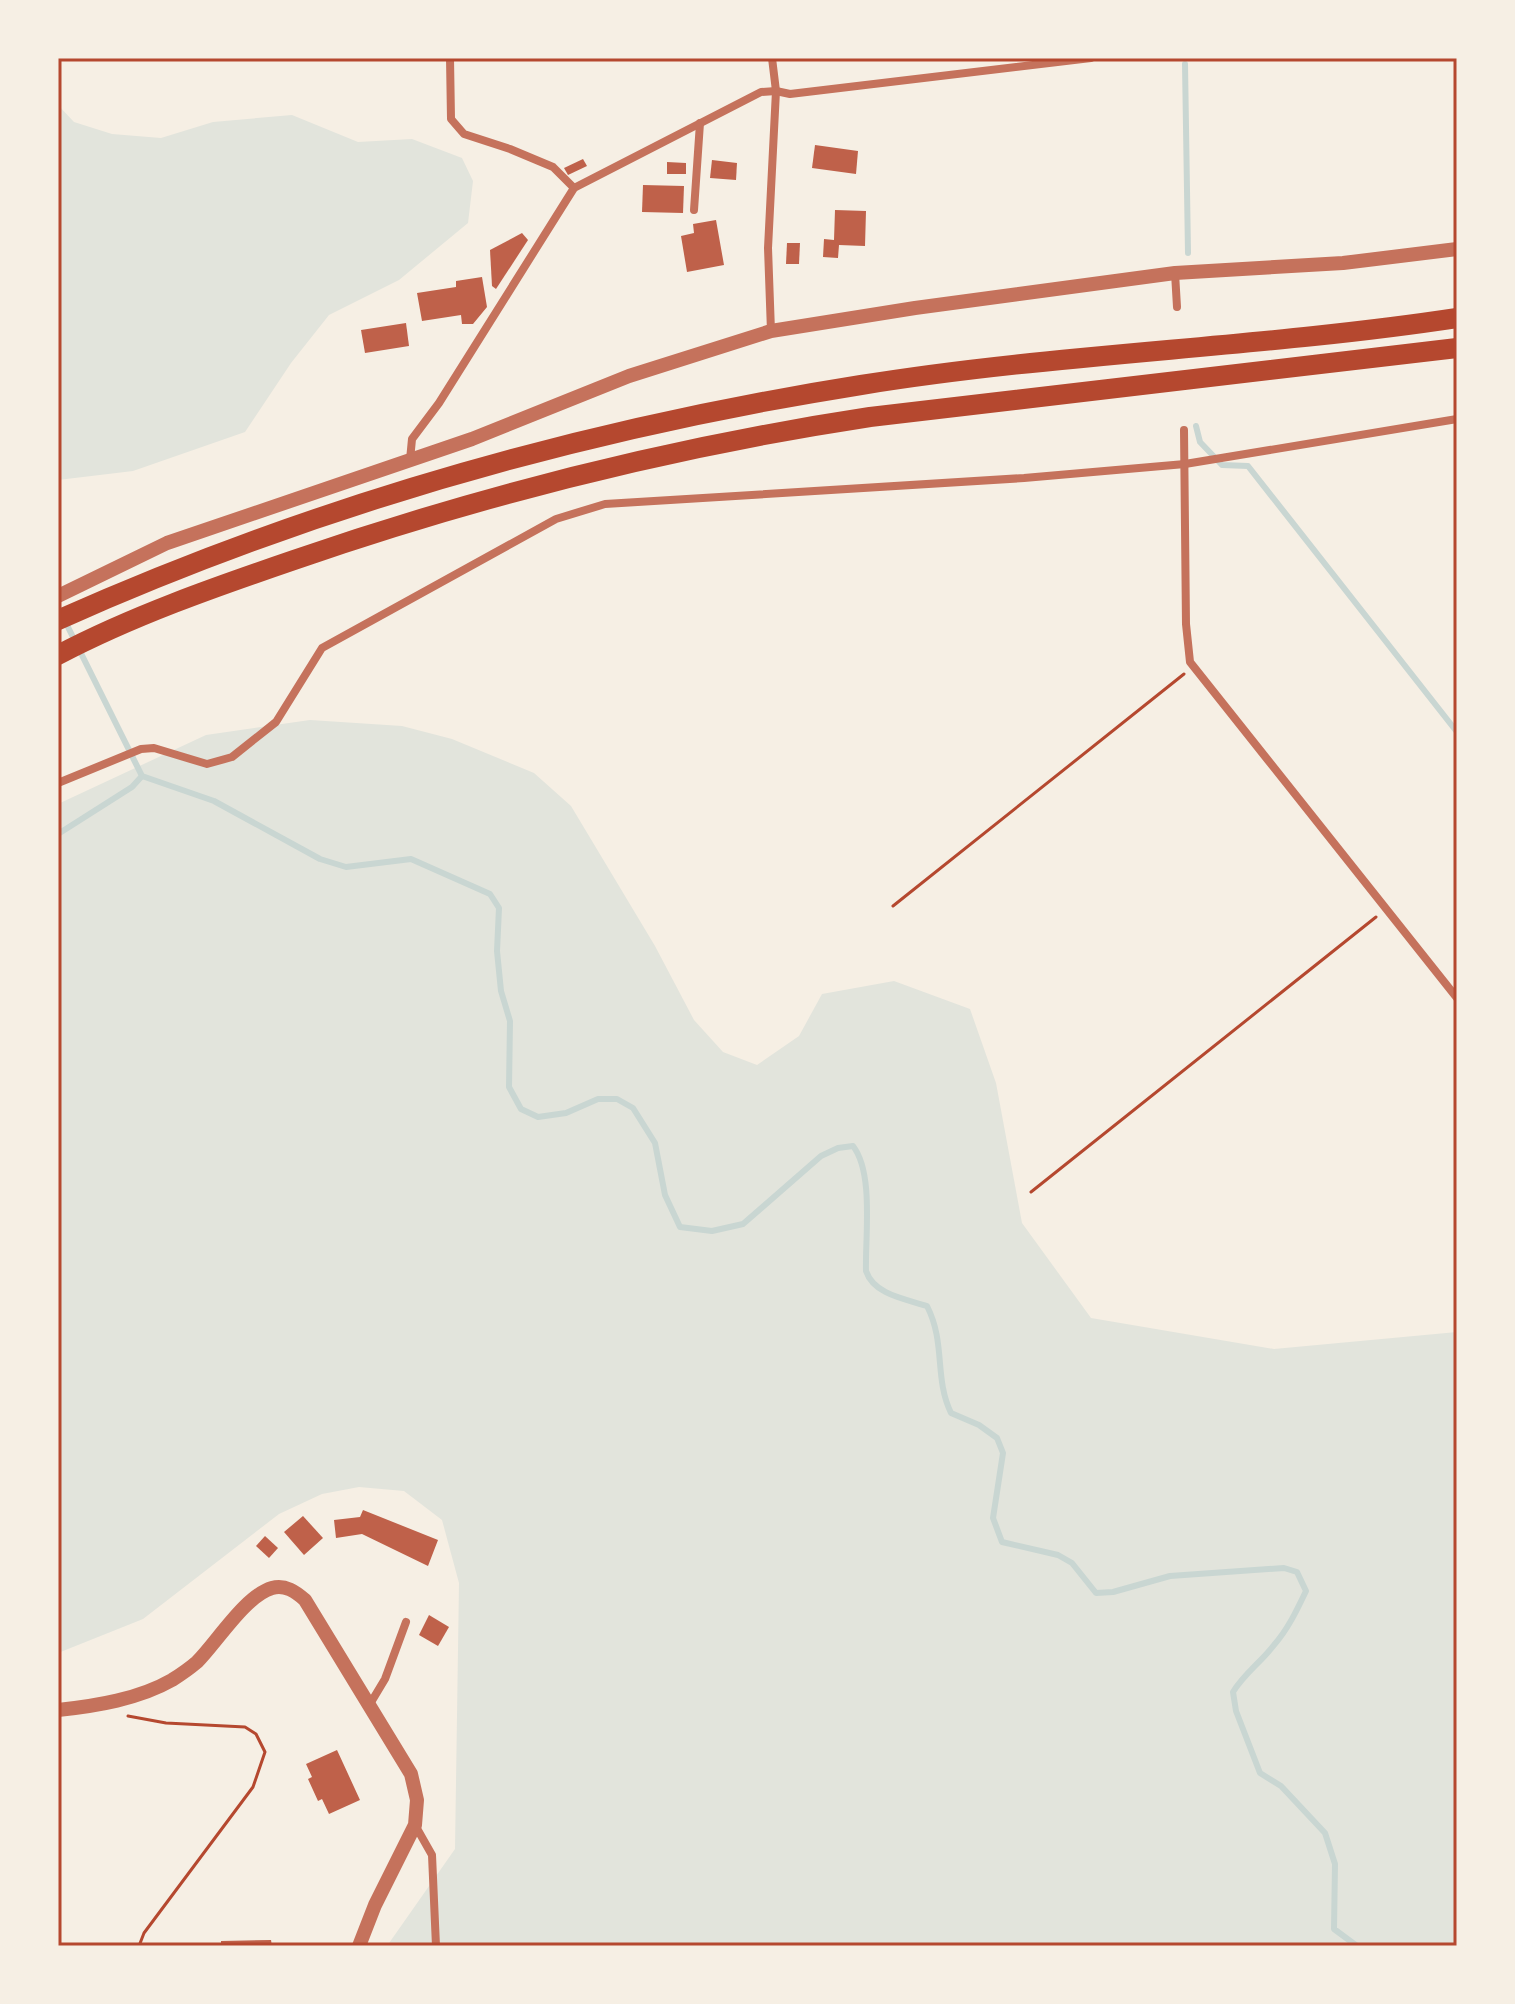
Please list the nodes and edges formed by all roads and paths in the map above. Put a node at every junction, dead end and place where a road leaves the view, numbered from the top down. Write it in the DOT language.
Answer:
graph roads {
  1 [pos="450,58"];
  2 [pos="772,58"];
  3 [pos="1091,58"];
  4 [pos="776,91"];
  5 [pos="700,123"];
  6 [pos="574,188"];
  7 [pos="694,210"];
  8 [pos="1457,249"];
  9 [pos="1175,273"];
  10 [pos="1177,307"];
  11 [pos="1457,318"];
  12 [pos="771,331"];
  13 [pos="1457,348"];
  14 [pos="1457,419"];
  15 [pos="1184,430"];
  16 [pos="410,460"];
  17 [pos="1185,464"];
  18 [pos="58,596"];
  19 [pos="58,620"];
  20 [pos="58,655"];
  21 [pos="1194,667"];
  22 [pos="58,783"];
  23 [pos="893,906"];
  24 [pos="1386,909"];
  25 [pos="1457,998"];
  26 [pos="1031,1192"];
  27 [pos="406,1622"];
  28 [pos="370,1704"];
  29 [pos="58,1710"];
  30 [pos="125,1715"];
  31 [pos="415,1825"];
  32 [pos="139,1946"];
  33 [pos="359,1946"];
  34 [pos="436,1946"];
  1 -- 6 [label="street"];
  2 -- 4 [label="street"];
  3 -- 4 [label="street"];
  4 -- 5 [label="street"];
  4 -- 12 [label="street"];
  5 -- 6 [label="street"];
  5 -- 7 [label="street"];
  6 -- 16 [label="street"];
  8 -- 9 [label="street"];
  9 -- 10 [label="street"];
  9 -- 12 [label="street"];
  11 -- 19 [label="highway"];
  12 -- 16 [label="street"];
  13 -- 20 [label="highway"];
  14 -- 17 [label="street"];
  15 -- 17 [label="street"];
  16 -- 18 [label="street"];
  17 -- 21 [label="street"];
  17 -- 22 [label="street"];
  21 -- 23 [label="path"];
  21 -- 24 [label="street"];
  24 -- 25 [label="street"];
  24 -- 26 [label="path"];
  27 -- 28 [label="street"];
  28 -- 29 [label="street"];
  28 -- 31 [label="street"];
  30 -- 32 [label="path"];
  31 -- 33 [label="street"];
  31 -- 34 [label="street"];
}
